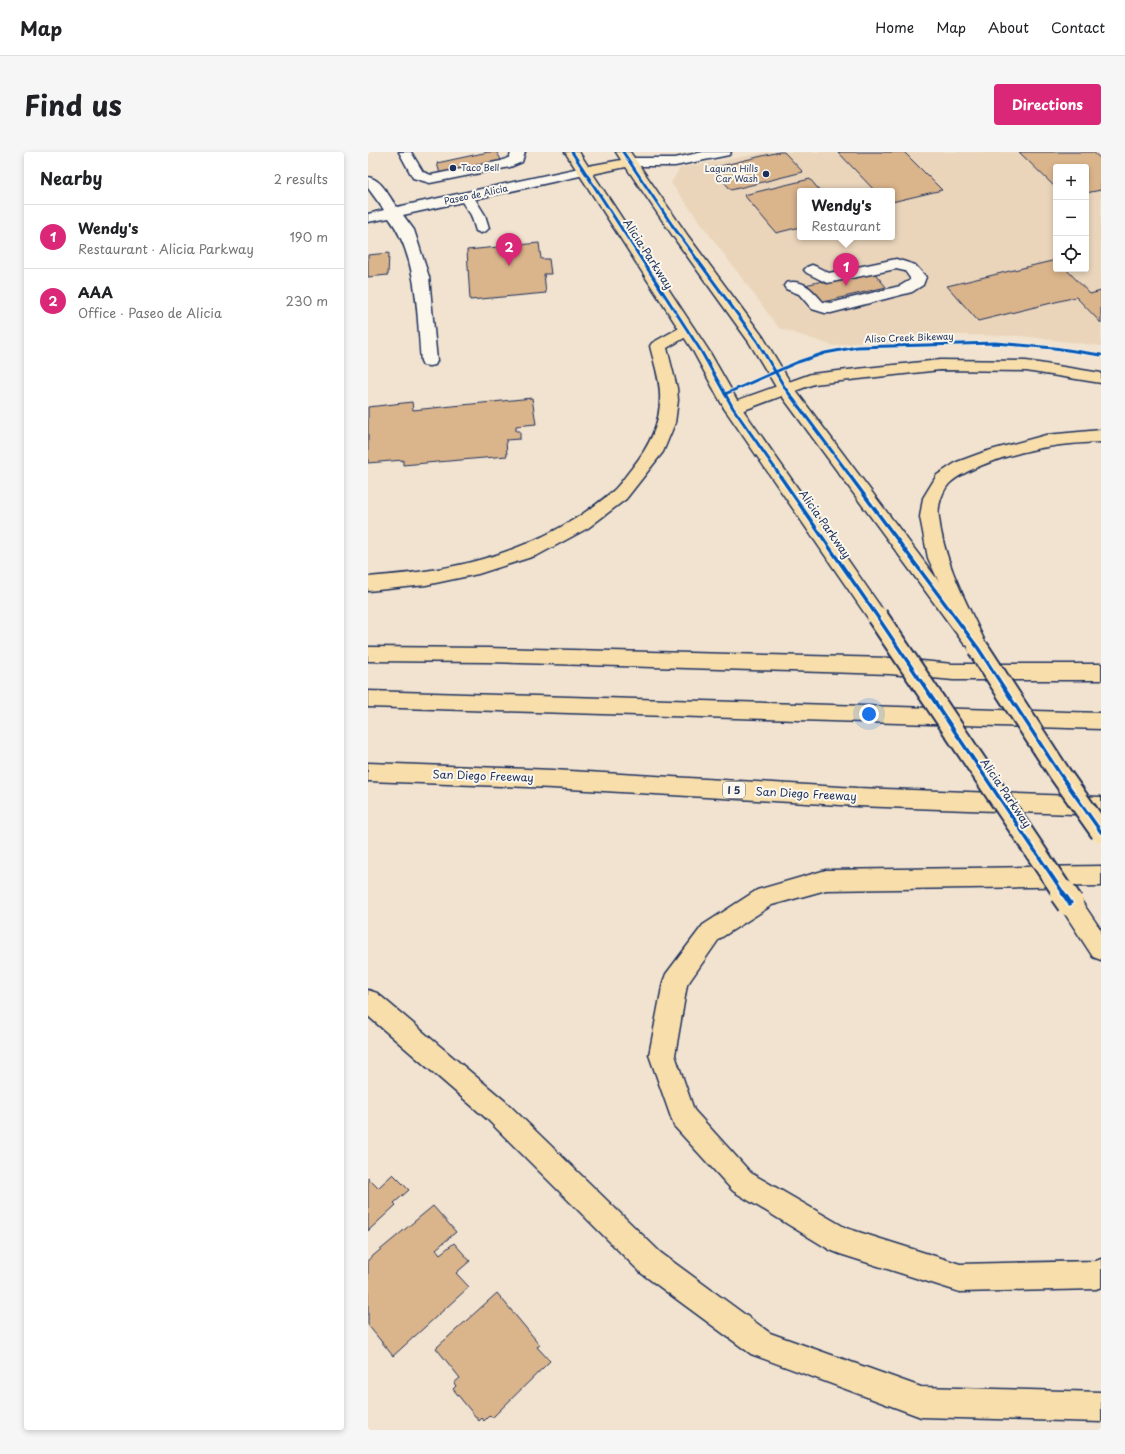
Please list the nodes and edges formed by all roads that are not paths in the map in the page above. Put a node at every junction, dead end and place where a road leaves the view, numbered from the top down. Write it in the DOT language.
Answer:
graph roads {
  1 [pos="405,152"];
  2 [pos="518,152"];
  3 [pos="572,152"];
  4 [pos="662,152"];
  5 [pos="724,152"];
  6 [pos="626,157"];
  7 [pos="584,171"];
  8 [pos="368,181"];
  9 [pos="466,197"];
  10 [pos="393,213"];
  11 [pos="368,218"];
  12 [pos="481,228"];
  13 [pos="812,270"];
  14 [pos="792,286"];
  15 [pos="686,330"];
  16 [pos="430,361"];
  17 [pos="1101,378"];
  18 [pos="785,388"];
  19 [pos="733,408"];
  20 [pos="1101,436"];
  21 [pos="368,584"];
  22 [pos="978,648"];
  23 [pos="368,654"];
  24 [pos="1101,672"];
  25 [pos="368,699"];
  26 [pos="1101,721"];
  27 [pos="368,772"];
  28 [pos="1101,806"];
  29 [pos="1101,832"];
  30 [pos="1101,876"];
  31 [pos="1101,950"];
  32 [pos="368,1001"];
  33 [pos="1101,1273"];
  34 [pos="1101,1407"];
  1 -- 2 [label="street"];
  3 -- 7 [label="main road, Alicia Parkway"];
  4 -- 6 [label="street"];
  5 -- 6 [label="street"];
  6 -- 7 [label="main road"];
  6 -- 18 [label="main road"];
  7 -- 9 [label="street, Paseo de Alicia"];
  7 -- 15 [label="main road, Alicia Parkway"];
  8 -- 10 [label="street"];
  9 -- 10 [label="street, Paseo de Alicia"];
  9 -- 12 [label="street"];
  10 -- 11 [label="street, Paseo de Alicia"];
  10 -- 16 [label="street"];
  13 -- 14 [label="street"];
  15 -- 19 [label="main road, Alicia Parkway"];
  15 -- 21 [label="main road"];
  17 -- 18 [label="main road"];
  18 -- 19 [label="main road"];
  18 -- 22 [label="main road"];
  19 -- 31 [label="main road, Alicia Parkway, bridge"];
  20 -- 22 [label="main road"];
  22 -- 29 [label="main road, bridge"];
  23 -- 24 [label="main road"];
  25 -- 26 [label="main road"];
  27 -- 28 [label="main road, San Diego Freeway / I 5"];
  30 -- 33 [label="main road"];
  32 -- 34 [label="main road"];
}
